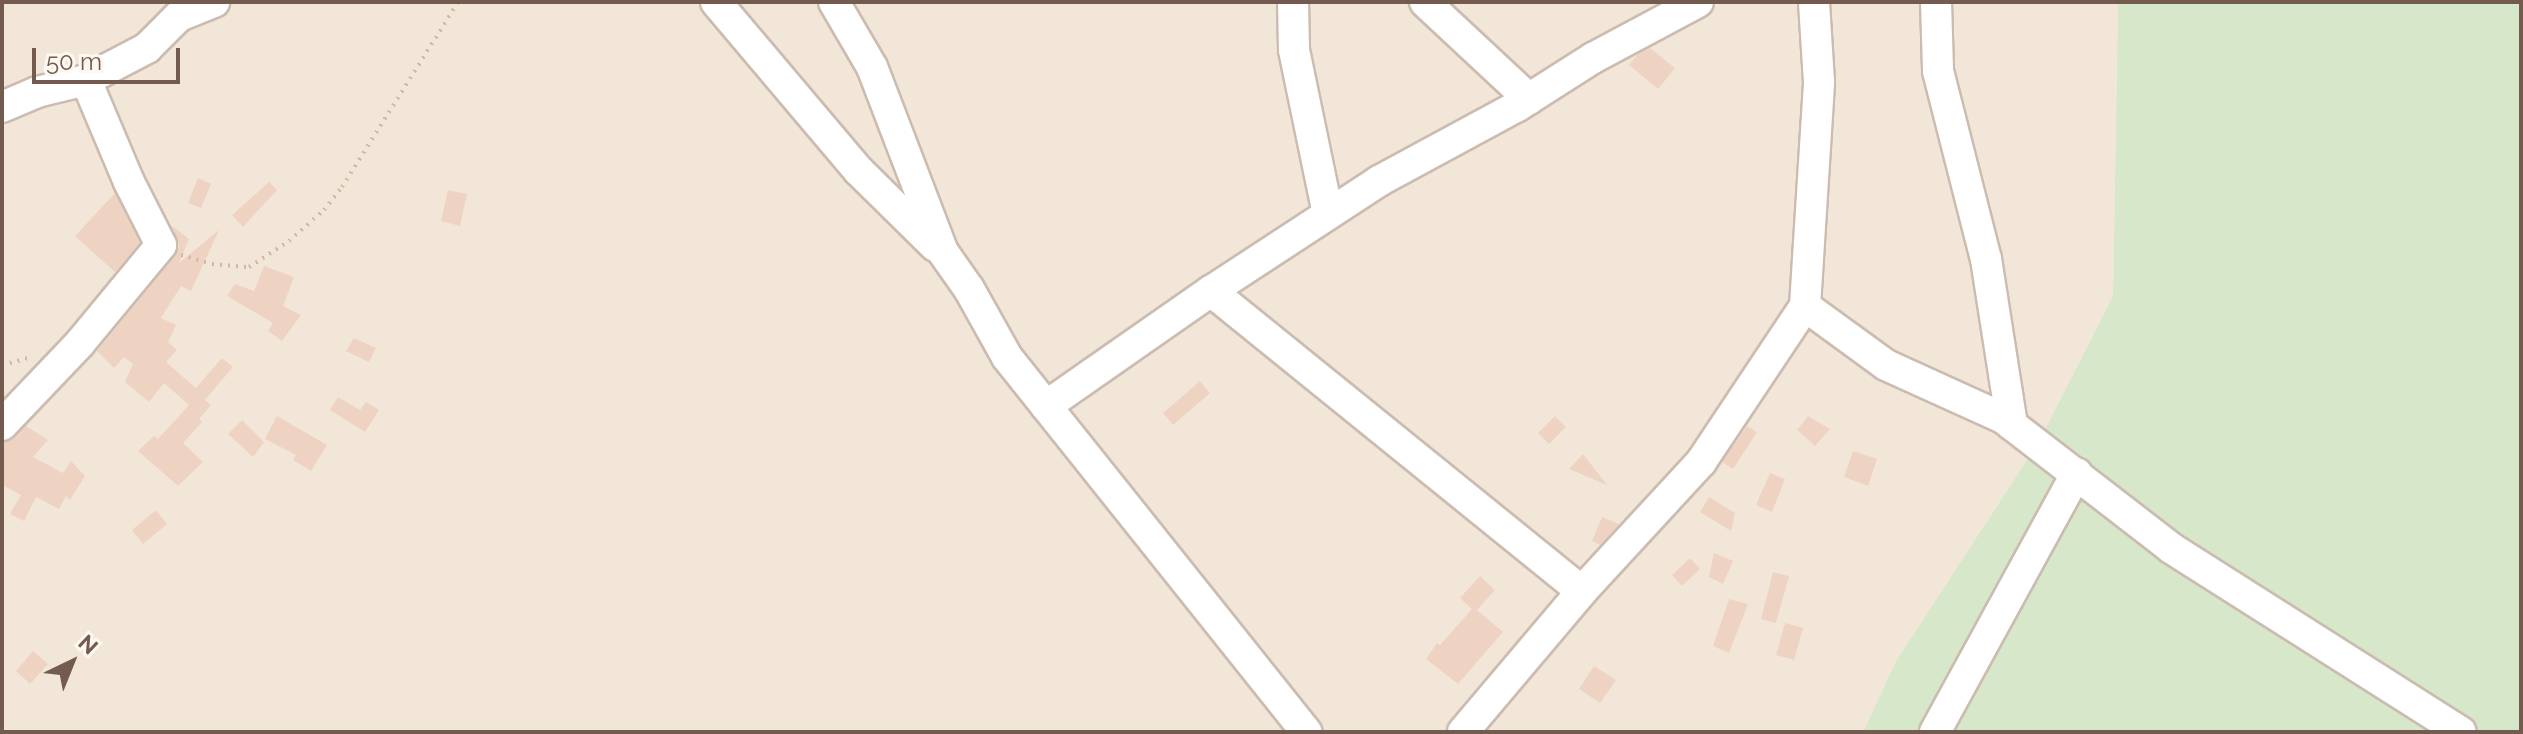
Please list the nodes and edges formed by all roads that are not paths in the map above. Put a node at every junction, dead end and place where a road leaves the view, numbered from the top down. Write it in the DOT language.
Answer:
graph roads {
  1 [pos="214,2"];
  2 [pos="716,2"];
  3 [pos="834,2"];
  4 [pos="1293,2"];
  5 [pos="1425,2"];
  6 [pos="1698,2"];
  7 [pos="1814,2"];
  8 [pos="1936,2"];
  9 [pos="172,9"];
  10 [pos="86,80"];
  11 [pos="1529,99"];
  12 [pos="2,107"];
  13 [pos="1328,214"];
  14 [pos="943,252"];
  15 [pos="1211,291"];
  16 [pos="1805,306"];
  17 [pos="1046,406"];
  18 [pos="2,425"];
  19 [pos="2012,425"];
  20 [pos="2077,473"];
  21 [pos="1582,591"];
  22 [pos="1306,732"];
  23 [pos="1463,732"];
  24 [pos="1935,732"];
  25 [pos="2461,732"];
  1 -- 9 [label="street"];
  2 -- 14 [label="street"];
  3 -- 14 [label="street"];
  4 -- 13 [label="street"];
  5 -- 11 [label="street"];
  6 -- 11 [label="street"];
  7 -- 16 [label="street"];
  8 -- 19 [label="street"];
  9 -- 10 [label="street"];
  10 -- 12 [label="street"];
  10 -- 18 [label="street"];
  11 -- 13 [label="street"];
  13 -- 15 [label="street"];
  14 -- 17 [label="street"];
  15 -- 17 [label="street"];
  15 -- 21 [label="street"];
  16 -- 19 [label="street"];
  16 -- 21 [label="street"];
  17 -- 22 [label="street"];
  19 -- 20 [label="street"];
  20 -- 24 [label="street"];
  20 -- 25 [label="street"];
  21 -- 23 [label="street"];
}
